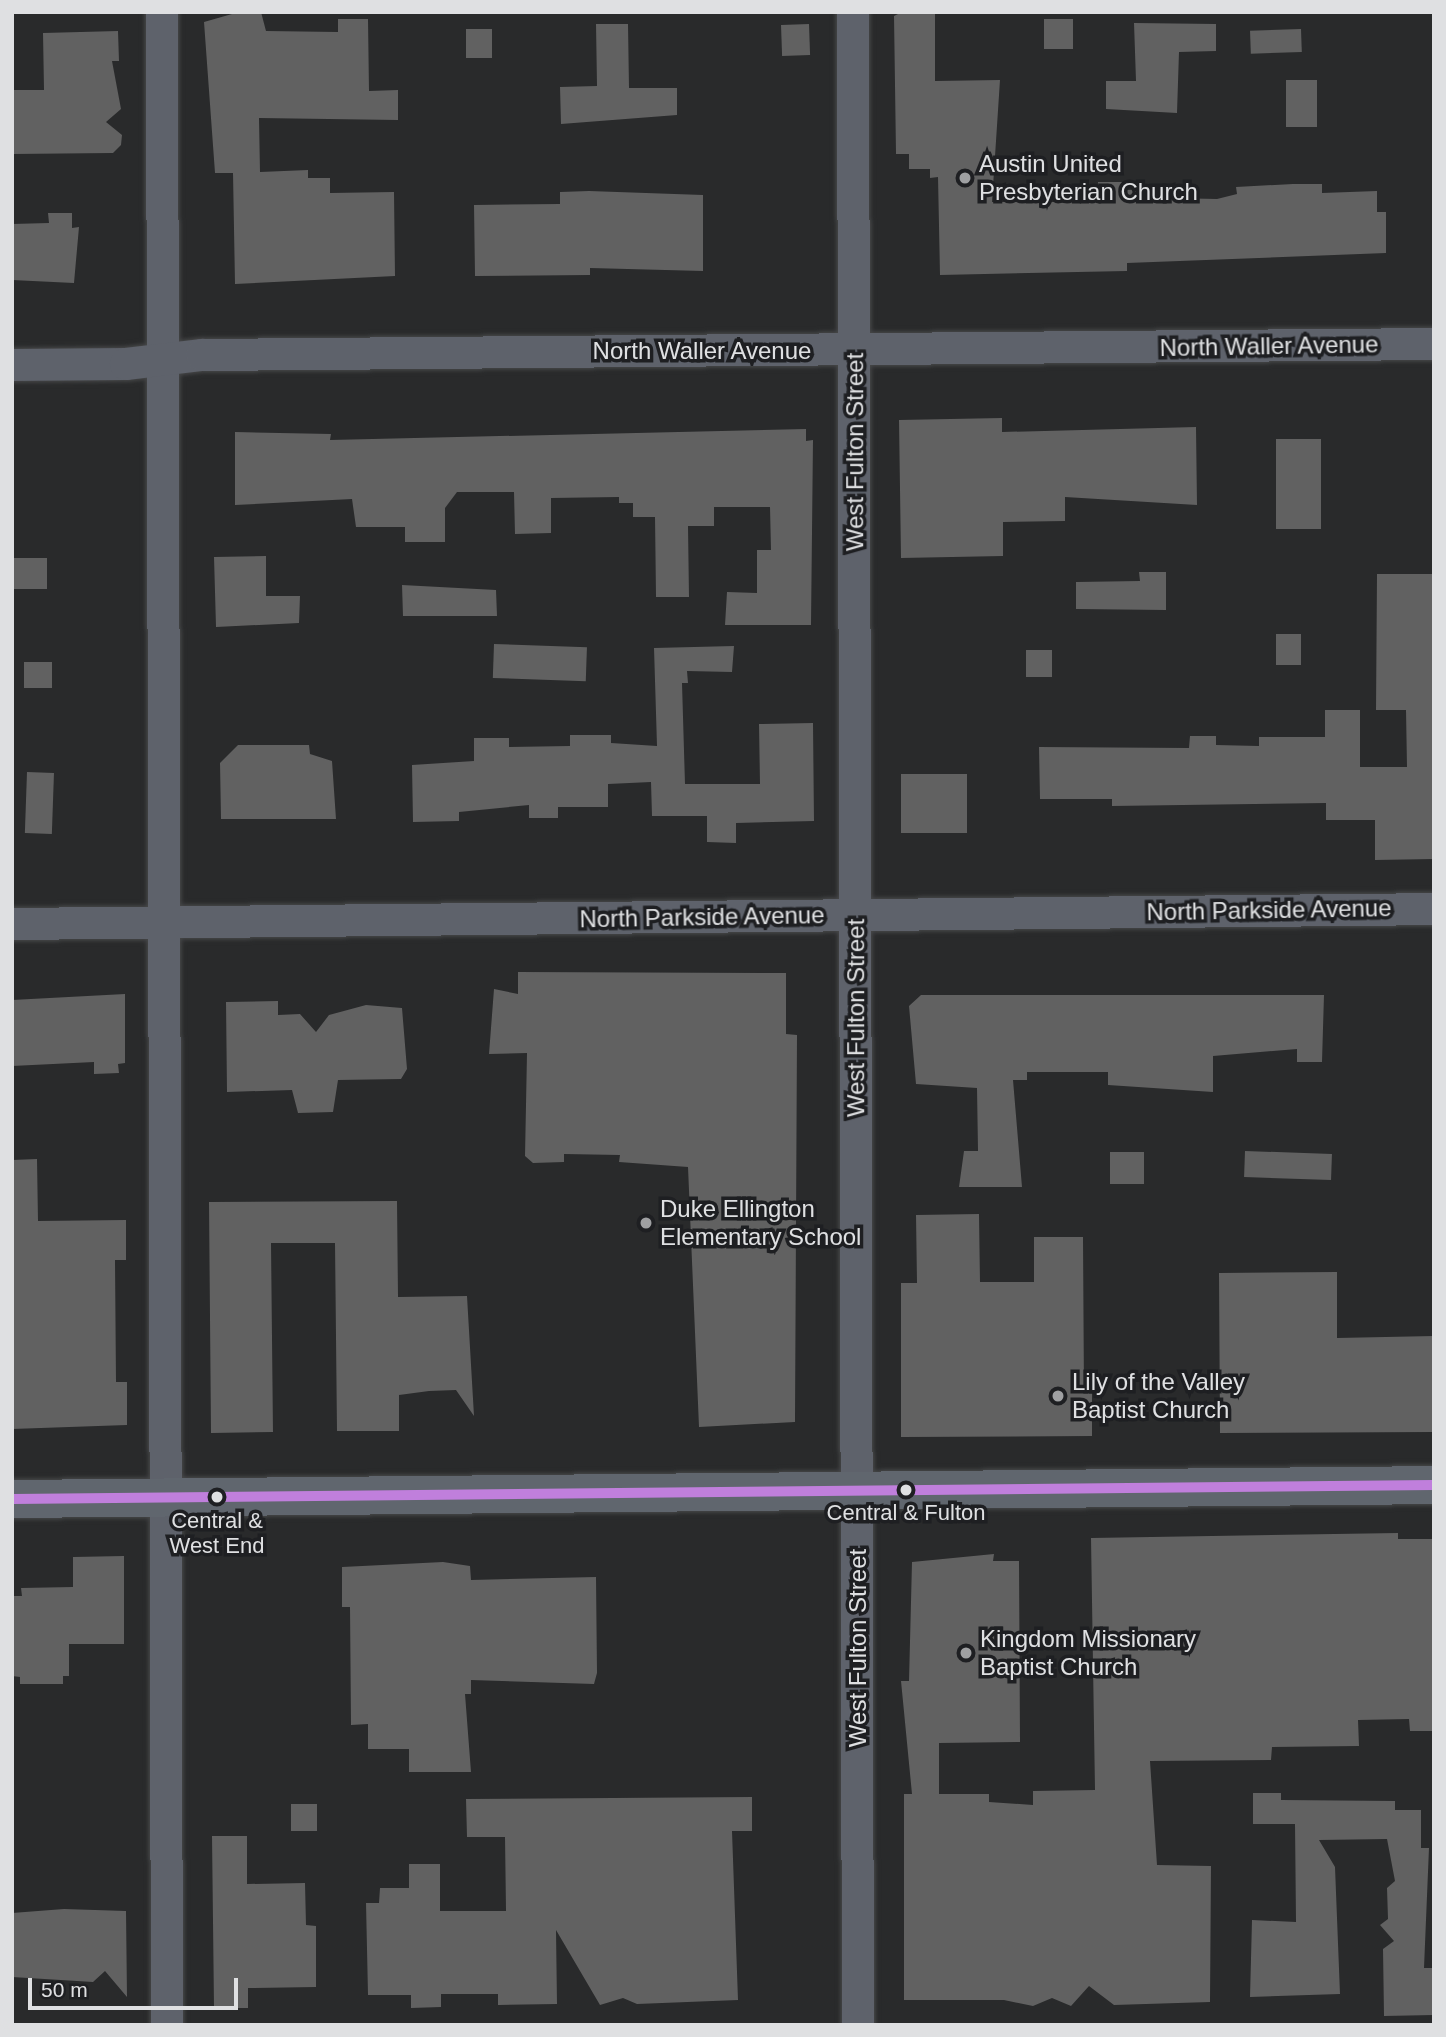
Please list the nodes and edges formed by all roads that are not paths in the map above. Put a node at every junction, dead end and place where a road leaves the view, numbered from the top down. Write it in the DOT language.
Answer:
graph roads {
  1 [pos="162,12"];
  2 [pos="853,12"];
  3 [pos="1434,344"];
  4 [pos="854,351"];
  5 [pos="161,360"];
  6 [pos="12,365"];
  7 [pos="1434,909"];
  8 [pos="856,915"];
  9 [pos="165,923"];
  10 [pos="12,925"];
  11 [pos="1434,1485"];
  12 [pos="857,1491"];
  13 [pos="167,1498"];
  14 [pos="12,1499"];
  15 [pos="167,2025"];
  16 [pos="858,2025"];
  1 -- 5 [label="street"];
  2 -- 4 [label="street, West Fulton Street"];
  3 -- 4 [label="street, North Waller Avenue"];
  4 -- 5 [label="street, North Waller Avenue"];
  4 -- 8 [label="street, West Fulton Street"];
  5 -- 6 [label="street, North Waller Avenue"];
  5 -- 9 [label="street"];
  7 -- 8 [label="street, North Parkside Avenue"];
  8 -- 9 [label="street, North Parkside Avenue"];
  8 -- 12 [label="street, West Fulton Street"];
  9 -- 10 [label="street, North Parkside Avenue"];
  9 -- 13 [label="street"];
  11 -- 12 [label="street"];
  12 -- 13 [label="street"];
  12 -- 16 [label="street, West Fulton Street"];
  13 -- 14 [label="street"];
  13 -- 15 [label="street"];
}
